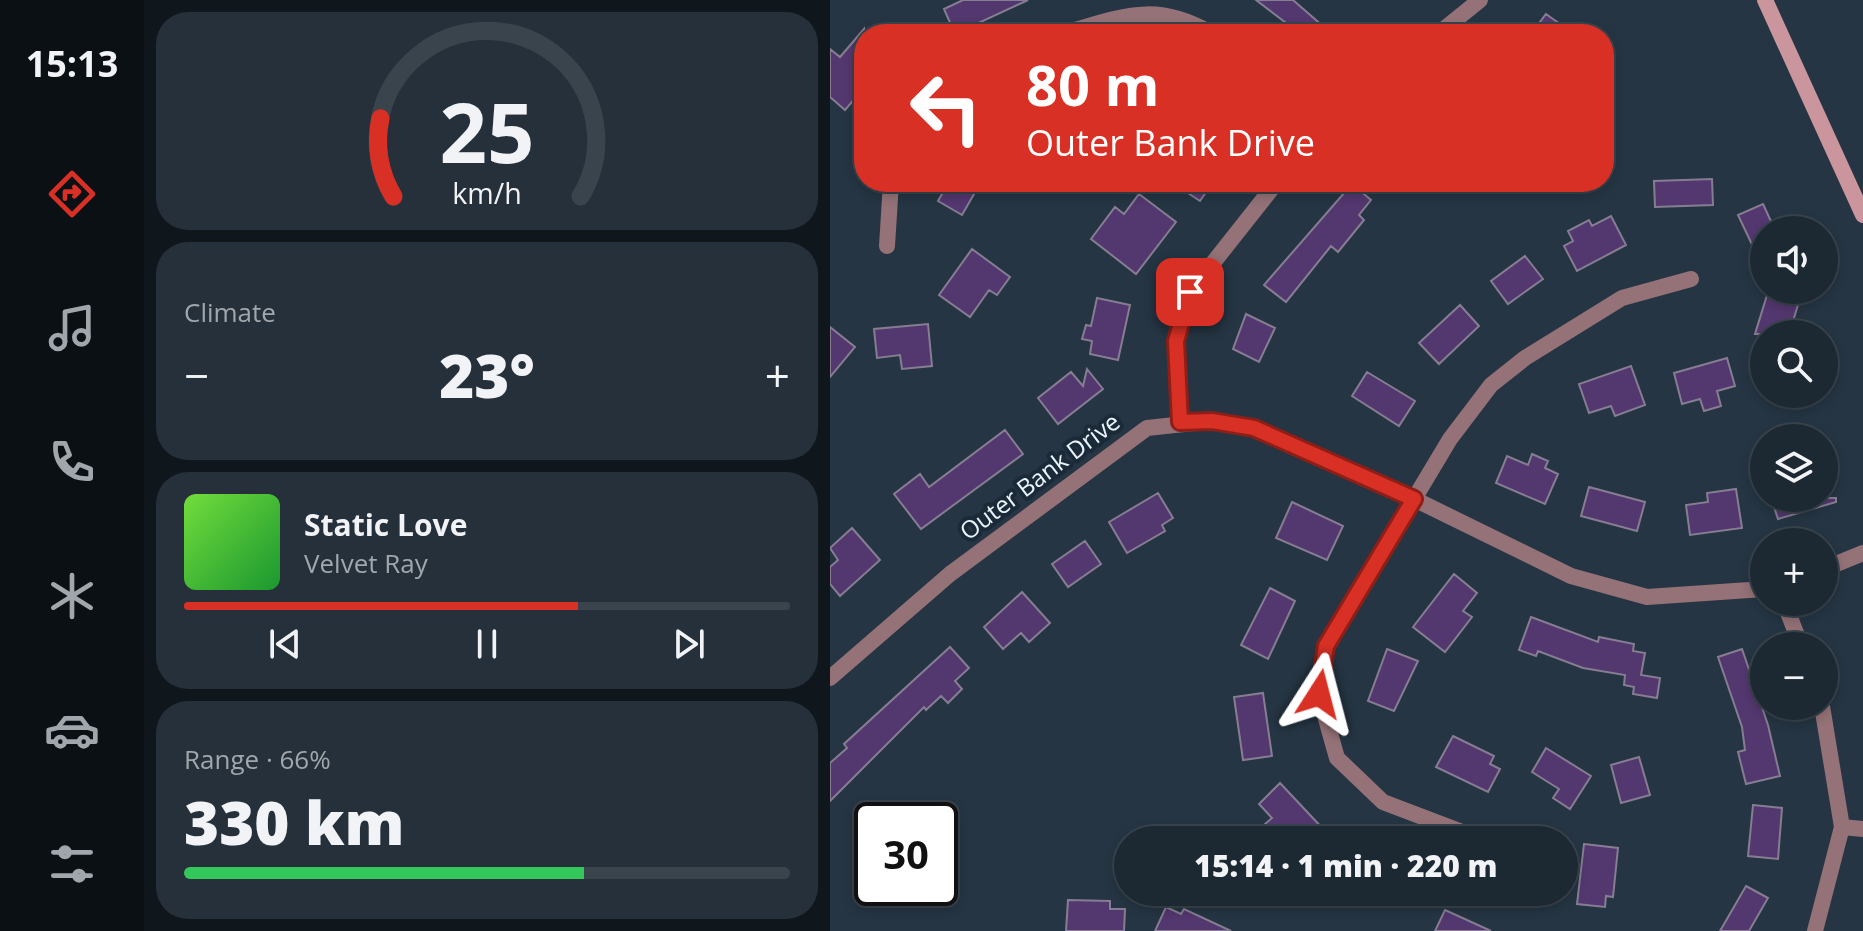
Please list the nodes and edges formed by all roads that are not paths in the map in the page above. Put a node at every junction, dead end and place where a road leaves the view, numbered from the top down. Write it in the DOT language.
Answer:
graph roads {
  1 [pos="1480,0"];
  2 [pos="1765,0"];
  3 [pos="1095,24"];
  4 [pos="1197,24"];
  5 [pos="1450,24"];
  6 [pos="890,192"];
  7 [pos="1269,192"];
  8 [pos="1863,215"];
  9 [pos="887,246"];
  10 [pos="1691,279"];
  11 [pos="1180,422"];
  12 [pos="1414,499"];
  13 [pos="1863,553"];
  14 [pos="1838,563"];
  15 [pos="1750,590"];
  16 [pos="830,678"];
  17 [pos="1824,720"];
  18 [pos="1446,826"];
  19 [pos="1842,827"];
  20 [pos="1863,829"];
  21 [pos="1815,931"];
  1 -- 5 [label="street"];
  2 -- 8 [label="street"];
  3 -- 4 [label="street"];
  6 -- 9 [label="street"];
  7 -- 11 [label="street"];
  10 -- 12 [label="street"];
  11 -- 12 [label="street, Outer Bank Drive"];
  11 -- 16 [label="street, Outer Bank Drive"];
  12 -- 15 [label="street, Outer Bank Drive"];
  12 -- 18 [label="street"];
  13 -- 14 [label="street"];
  17 -- 19 [label="street"];
  19 -- 20 [label="street"];
  19 -- 21 [label="street"];
}
